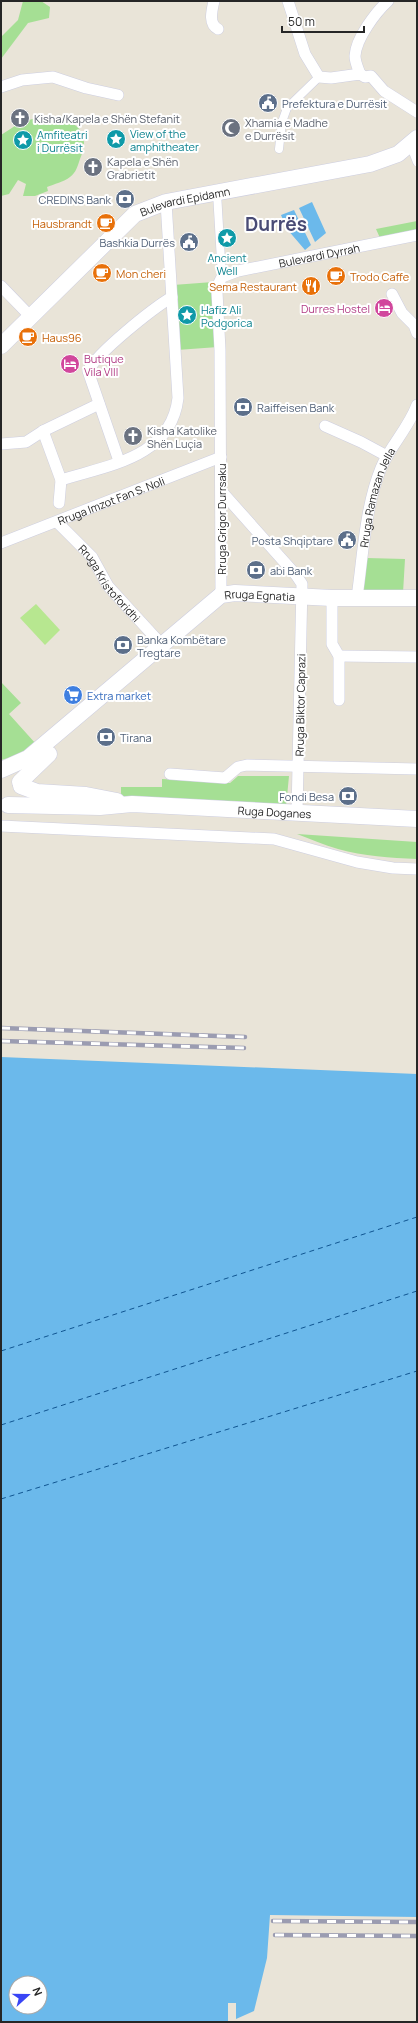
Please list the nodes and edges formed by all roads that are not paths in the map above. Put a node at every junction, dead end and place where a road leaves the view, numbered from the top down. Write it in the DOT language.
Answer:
graph roads {
  1 [pos="214,1"];
  2 [pos="288,1"];
  3 [pos="388,1"];
  4 [pos="218,29"];
  5 [pos="360,74"];
  6 [pos="319,77"];
  7 [pos="1,87"];
  8 [pos="118,95"];
  9 [pos="417,112"];
  10 [pos="414,142"];
  11 [pos="279,148"];
  12 [pos="417,162"];
  13 [pos="217,193"];
  14 [pos="166,202"];
  15 [pos="417,236"];
  16 [pos="222,277"];
  17 [pos="1,286"];
  18 [pos="392,294"];
  19 [pos="172,297"];
  20 [pos="30,316"];
  21 [pos="417,333"];
  22 [pos="1,346"];
  23 [pos="99,404"];
  24 [pos="417,405"];
  25 [pos="325,426"];
  26 [pos="43,431"];
  27 [pos="1,444"];
  28 [pos="387,456"];
  29 [pos="221,457"];
  30 [pos="120,461"];
  31 [pos="61,480"];
  32 [pos="222,492"];
  33 [pos="59,503"];
  34 [pos="57,522"];
  35 [pos="1,543"];
  36 [pos="221,595"];
  37 [pos="301,596"];
  38 [pos="357,597"];
  39 [pos="332,598"];
  40 [pos="417,598"];
  41 [pos="162,645"];
  42 [pos="339,656"];
  43 [pos="417,657"];
  44 [pos="338,700"];
  45 [pos="94,704"];
  46 [pos="298,766"];
  47 [pos="417,769"];
  48 [pos="1,770"];
  49 [pos="170,774"];
  50 [pos="21,784"];
  51 [pos="132,804"];
  52 [pos="4,805"];
  53 [pos="297,813"];
  54 [pos="417,819"];
  55 [pos="1,826"];
  56 [pos="417,869"];
  1 -- 4 [label="street"];
  2 -- 6 [label="street"];
  3 -- 5 [label="street"];
  5 -- 6 [label="street"];
  5 -- 9 [label="street"];
  6 -- 11 [label="street"];
  7 -- 8 [label="street"];
  10 -- 12 [label="street"];
  10 -- 13 [label="main road, Bulevardi Epidamn"];
  13 -- 14 [label="main road, Bulevardi Epidamn"];
  13 -- 16 [label="street"];
  14 -- 19 [label="street"];
  14 -- 20 [label="main road, Bulevardi Epidamn"];
  15 -- 16 [label="street, Bulevardi Dyrrah"];
  16 -- 29 [label="street, Rruga Grigor Durrsaku"];
  17 -- 20 [label="street"];
  18 -- 21 [label="street"];
  19 -- 23 [label="street"];
  19 -- 30 [label="street"];
  20 -- 22 [label="main road, Bulevardi Epidamn"];
  23 -- 26 [label="street"];
  23 -- 30 [label="street"];
  24 -- 28 [label="street, Rruga Ramazan Jella"];
  25 -- 28 [label="street"];
  26 -- 27 [label="street"];
  26 -- 31 [label="street"];
  28 -- 38 [label="street, Rruga Ramazan Jella"];
  29 -- 32 [label="street, Rruga Grigor Durrsaku"];
  29 -- 34 [label="street, Rruga Imzot Fan S. Noli"];
  30 -- 31 [label="street"];
  31 -- 33 [label="street"];
  32 -- 36 [label="street, Rruga Grigor Durrsaku"];
  32 -- 37 [label="street, Rruga Biktor Caprazi"];
  34 -- 35 [label="street, Rruga Imzot Fan S. Noli"];
  34 -- 41 [label="street, Rruga Kristoforidhi"];
  36 -- 37 [label="main road, Rruga Egnatia"];
  36 -- 41 [label="main road, Rruga Egnatia"];
  37 -- 39 [label="main road, Rruga Egnatia"];
  37 -- 46 [label="street, Rruga Biktor Caprazi"];
  38 -- 39 [label="main road, Rruga Egnatia"];
  38 -- 40 [label="main road, Rruga Egnatia"];
  39 -- 42 [label="street"];
  41 -- 45 [label="main road, Rruga Egnatia"];
  42 -- 43 [label="street"];
  42 -- 44 [label="street"];
  45 -- 48 [label="main road, Rruga Egnatia"];
  45 -- 50 [label="main road, Rruga Egnatia"];
  46 -- 47 [label="street"];
  46 -- 49 [label="street"];
  46 -- 53 [label="street, Rruga Biktor Caprazi"];
  48 -- 50 [label="main road"];
  50 -- 51 [label="main road"];
  50 -- 52 [label="main road, Rruga Egnatia"];
  51 -- 52 [label="main road"];
  51 -- 53 [label="main road, Ruga Doganes"];
  53 -- 54 [label="main road, Ruga Doganes"];
  55 -- 56 [label="street"];
}
